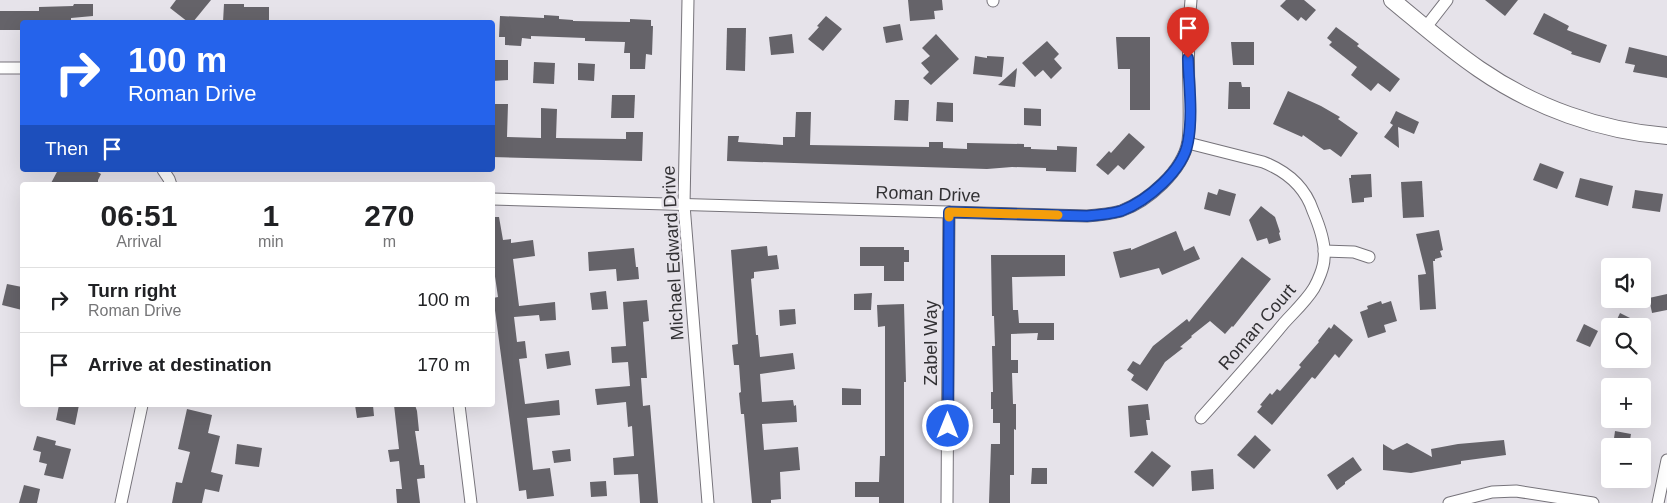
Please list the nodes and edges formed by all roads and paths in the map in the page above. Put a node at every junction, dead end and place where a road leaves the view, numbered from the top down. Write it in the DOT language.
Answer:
graph roads {
  1 [pos="688,0"];
  2 [pos="1191,0"];
  3 [pos="1392,0"];
  4 [pos="1447,0"];
  5 [pos="1426,27"];
  6 [pos="0,68"];
  7 [pos="20,68"];
  8 [pos="1667,136"];
  9 [pos="1188,143"];
  10 [pos="495,199"];
  11 [pos="684,205"];
  12 [pos="949,212"];
  13 [pos="1324,251"];
  14 [pos="1369,257"];
  15 [pos="142,407"];
  16 [pos="459,407"];
  17 [pos="1201,418"];
  18 [pos="1667,460"];
  19 [pos="121,503"];
  20 [pos="471,503"];
  21 [pos="708,503"];
  22 [pos="947,503"];
  23 [pos="1449,503"];
  24 [pos="1593,503"];
  25 [pos="1658,503"];
  1 -- 11 [label="street, Michael Edward Drive"];
  2 -- 9 [label="street, Roman Drive"];
  3 -- 5 [label="street"];
  4 -- 5 [label="street"];
  5 -- 8 [label="street"];
  6 -- 7 [label="street"];
  9 -- 12 [label="street, Roman Drive"];
  9 -- 13 [label="street, Roman Court"];
  10 -- 11 [label="street, Roman Drive"];
  11 -- 12 [label="street, Roman Drive"];
  11 -- 21 [label="street, Michael Edward Drive"];
  12 -- 22 [label="street, Zabel Way"];
  13 -- 14 [label="street"];
  13 -- 17 [label="street, Roman Court"];
  15 -- 19 [label="street"];
  16 -- 20 [label="street"];
  18 -- 25 [label="street"];
  23 -- 24 [label="street"];
}
